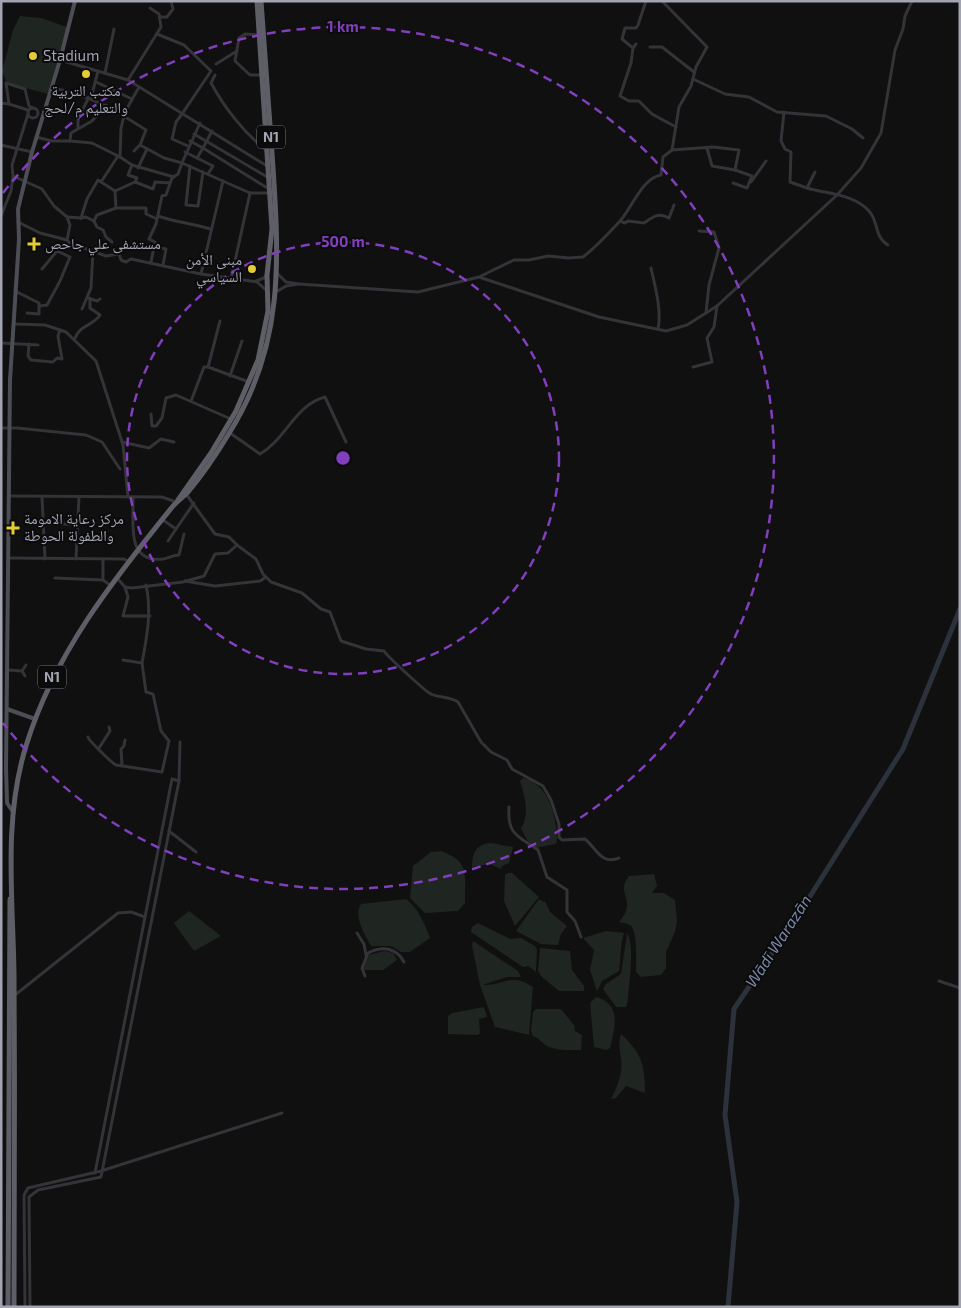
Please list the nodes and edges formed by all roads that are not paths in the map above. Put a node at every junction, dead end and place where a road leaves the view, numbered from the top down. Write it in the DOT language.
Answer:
graph roads {
  1 [pos="75,1"];
  2 [pos="171,1"];
  3 [pos="257,1"];
  4 [pos="262,1"];
  5 [pos="646,1"];
  6 [pos="662,1"];
  7 [pos="912,1"];
  8 [pos="150,8"];
  9 [pos="161,18"];
  10 [pos="114,29"];
  11 [pos="157,34"];
  12 [pos="259,35"];
  13 [pos="636,44"];
  14 [pos="650,47"];
  15 [pos="633,48"];
  16 [pos="237,51"];
  17 [pos="60,60"];
  18 [pos="216,64"];
  19 [pos="98,71"];
  20 [pos="105,72"];
  21 [pos="694,72"];
  22 [pos="215,75"];
  23 [pos="262,75"];
  24 [pos="1,78"];
  25 [pos="693,79"];
  26 [pos="128,80"];
  27 [pos="96,82"];
  28 [pos="6,83"];
  29 [pos="139,87"];
  30 [pos="52,88"];
  31 [pos="90,98"];
  32 [pos="132,98"];
  33 [pos="1,103"];
  34 [pos="9,104"];
  35 [pos="106,104"];
  36 [pos="34,108"];
  37 [pos="44,111"];
  38 [pos="28,112"];
  39 [pos="784,112"];
  40 [pos="182,114"];
  41 [pos="124,115"];
  42 [pos="33,118"];
  43 [pos="41,120"];
  44 [pos="200,123"];
  45 [pos="676,127"];
  46 [pos="78,128"];
  47 [pos="212,131"];
  48 [pos="194,134"];
  49 [pos="36,137"];
  50 [pos="862,138"];
  51 [pos="70,141"];
  52 [pos="190,141"];
  53 [pos="207,142"];
  54 [pos="1,145"];
  55 [pos="140,146"];
  56 [pos="188,146"];
  57 [pos="203,148"];
  58 [pos="707,148"];
  59 [pos="17,149"];
  60 [pos="147,149"];
  61 [pos="266,150"];
  62 [pos="672,150"];
  63 [pos="134,151"];
  64 [pos="32,152"];
  65 [pos="185,152"];
  66 [pos="119,156"];
  67 [pos="198,158"];
  68 [pos="766,160"];
  69 [pos="182,163"];
  70 [pos="132,165"];
  71 [pos="190,166"];
  72 [pos="268,166"];
  73 [pos="138,168"];
  74 [pos="735,170"];
  75 [pos="203,172"];
  76 [pos="815,172"];
  77 [pos="208,174"];
  78 [pos="13,176"];
  79 [pos="175,177"];
  80 [pos="269,178"];
  81 [pos="24,179"];
  82 [pos="222,181"];
  83 [pos="101,182"];
  84 [pos="135,182"];
  85 [pos="170,183"];
  86 [pos="733,183"];
  87 [pos="748,187"];
  88 [pos="807,188"];
  89 [pos="115,191"];
  90 [pos="269,191"];
  91 [pos="250,193"];
  92 [pos="837,195"];
  93 [pos="674,205"];
  94 [pos="116,208"];
  95 [pos="1,216"];
  96 [pos="67,216"];
  97 [pos="81,218"];
  98 [pos="157,218"];
  99 [pos="94,221"];
  100 [pos="620,221"];
  101 [pos="18,222"];
  102 [pos="210,229"];
  103 [pos="699,231"];
  104 [pos="67,240"];
  105 [pos="112,242"];
  106 [pos="888,245"];
  107 [pos="154,247"];
  108 [pos="93,252"];
  109 [pos="152,262"];
  110 [pos="163,265"];
  111 [pos="651,268"];
  112 [pos="42,269"];
  113 [pos="267,273"];
  114 [pos="201,274"];
  115 [pos="278,274"];
  116 [pos="479,277"];
  117 [pos="231,279"];
  118 [pos="246,282"];
  119 [pos="299,284"];
  120 [pos="15,291"];
  121 [pos="267,291"];
  122 [pos="276,292"];
  123 [pos="88,298"];
  124 [pos="100,299"];
  125 [pos="40,306"];
  126 [pos="717,306"];
  127 [pos="82,309"];
  128 [pos="27,313"];
  129 [pos="706,314"];
  130 [pos="220,321"];
  131 [pos="15,324"];
  132 [pos="658,329"];
  133 [pos="60,330"];
  134 [pos="74,338"];
  135 [pos="242,341"];
  136 [pos="1,343"];
  137 [pos="13,344"];
  138 [pos="29,344"];
  139 [pos="38,345"];
  140 [pos="208,367"];
  141 [pos="693,367"];
  142 [pos="230,376"];
  143 [pos="250,382"];
  144 [pos="191,401"];
  145 [pos="151,414"];
  146 [pos="232,420"];
  147 [pos="1,428"];
  148 [pos="11,428"];
  149 [pos="230,433"];
  150 [pos="122,442"];
  151 [pos="174,442"];
  152 [pos="346,442"];
  153 [pos="120,469"];
  154 [pos="186,494"];
  155 [pos="9,496"];
  156 [pos="128,496"];
  157 [pos="133,496"];
  158 [pos="42,497"];
  159 [pos="79,497"];
  160 [pos="176,502"];
  161 [pos="194,503"];
  162 [pos="163,520"];
  163 [pos="44,524"];
  164 [pos="78,524"];
  165 [pos="176,529"];
  166 [pos="184,534"];
  167 [pos="168,541"];
  168 [pos="237,545"];
  169 [pos="138,552"];
  170 [pos="9,558"];
  171 [pos="45,559"];
  172 [pos="76,559"];
  173 [pos="103,559"];
  174 [pos="130,562"];
  175 [pos="266,577"];
  176 [pos="55,578"];
  177 [pos="117,578"];
  178 [pos="103,580"];
  179 [pos="184,581"];
  180 [pos="146,585"];
  181 [pos="111,586"];
  182 [pos="125,587"];
  183 [pos="150,616"];
  184 [pos="3,622"];
  185 [pos="8,622"];
  186 [pos="123,660"];
  187 [pos="142,664"];
  188 [pos="26,665"];
  189 [pos="22,671"];
  190 [pos="8,672"];
  191 [pos="1,676"];
  192 [pos="25,676"];
  193 [pos="7,709"];
  194 [pos="35,718"];
  195 [pos="110,726"];
  196 [pos="88,737"];
  197 [pos="125,740"];
  198 [pos="180,742"];
  199 [pos="99,748"];
  200 [pos="122,766"];
  201 [pos="179,781"];
  202 [pos="509,807"];
  203 [pos="13,812"];
  204 [pos="168,831"];
  205 [pos="196,852"];
  206 [pos="619,858"];
  207 [pos="11,886"];
  208 [pos="145,917"];
  209 [pos="357,932"];
  210 [pos="581,937"];
  211 [pos="366,955"];
  212 [pos="404,962"];
  213 [pos="365,976"];
  214 [pos="939,980"];
  215 [pos="960,988"];
  216 [pos="14,996"];
  217 [pos="282,1113"];
  218 [pos="101,1171"];
  219 [pos="95,1172"];
  220 [pos="8,1307"];
  221 [pos="14,1307"];
  222 [pos="25,1307"];
  223 [pos="30,1307"];
  1 -- 17 [label="main road"];
  2 -- 9 [label="street"];
  3 -- 12 [label="highway, N1 / N1"];
  4 -- 115 [label="highway, N1"];
  5 -- 15 [label="street"];
  6 -- 21 [label="street"];
  7 -- 92 [label="street"];
  8 -- 9 [label="street"];
  9 -- 11 [label="street"];
  10 -- 20 [label="street"];
  11 -- 26 [label="street"];
  11 -- 40 [label="street"];
  12 -- 16 [label="street"];
  12 -- 23 [label="highway, N1 / N1"];
  13 -- 15 [label="street"];
  14 -- 21 [label="street"];
  15 -- 45 [label="street"];
  16 -- 18 [label="street"];
  16 -- 23 [label="street"];
  17 -- 19 [label="street"];
  17 -- 30 [label="main road"];
  19 -- 20 [label="street"];
  19 -- 27 [label="street"];
  20 -- 26 [label="street"];
  21 -- 25 [label="street"];
  22 -- 61 [label="street"];
  23 -- 61 [label="highway, N1 / N1"];
  24 -- 28 [label="street"];
  25 -- 39 [label="street"];
  25 -- 45 [label="street"];
  26 -- 29 [label="street"];
  27 -- 31 [label="street"];
  27 -- 32 [label="street"];
  28 -- 34 [label="street"];
  28 -- 36 [label="street"];
  29 -- 32 [label="street"];
  29 -- 40 [label="street"];
  30 -- 31 [label="street"];
  30 -- 37 [label="main road"];
  31 -- 35 [label="street"];
  31 -- 46 [label="street"];
  32 -- 41 [label="street"];
  33 -- 34 [label="street"];
  34 -- 38 [label="street"];
  35 -- 41 [label="street"];
  35 -- 46 [label="street"];
  36 -- 37 [label="street"];
  36 -- 38 [label="street"];
  36 -- 42 [label="street"];
  37 -- 43 [label="main road"];
  38 -- 42 [label="street"];
  38 -- 59 [label="street"];
  39 -- 50 [label="street"];
  39 -- 88 [label="street"];
  40 -- 44 [label="street"];
  40 -- 56 [label="street"];
  41 -- 55 [label="street"];
  41 -- 66 [label="street"];
  42 -- 43 [label="street"];
  43 -- 49 [label="main road"];
  44 -- 47 [label="street"];
  44 -- 48 [label="street"];
  45 -- 62 [label="street"];
  46 -- 51 [label="street"];
  47 -- 53 [label="street"];
  47 -- 72 [label="street"];
  48 -- 52 [label="street"];
  48 -- 53 [label="street"];
  49 -- 51 [label="street"];
  49 -- 64 [label="main road"];
  51 -- 66 [label="street"];
  52 -- 56 [label="street"];
  52 -- 57 [label="street"];
  53 -- 57 [label="street"];
  53 -- 80 [label="street"];
  54 -- 59 [label="street"];
  55 -- 60 [label="street"];
  55 -- 63 [label="street"];
  56 -- 65 [label="street"];
  57 -- 67 [label="street"];
  57 -- 90 [label="street"];
  58 -- 62 [label="street"];
  58 -- 74 [label="street"];
  58 -- 74 [label="street"];
  59 -- 64 [label="street"];
  59 -- 78 [label="street"];
  60 -- 69 [label="street"];
  60 -- 73 [label="street"];
  61 -- 72 [label="highway, N1 / N1"];
  62 -- 100 [label="street"];
  64 -- 81 [label="main road"];
  65 -- 67 [label="street"];
  65 -- 69 [label="street"];
  66 -- 70 [label="street"];
  66 -- 83 [label="street"];
  67 -- 77 [label="street"];
  68 -- 87 [label="street"];
  69 -- 71 [label="street"];
  69 -- 79 [label="street"];
  70 -- 73 [label="street"];
  70 -- 84 [label="street"];
  71 -- 75 [label="street"];
  71 -- 75 [label="street"];
  72 -- 80 [label="highway, N1 / N1"];
  73 -- 79 [label="street"];
  74 -- 87 [label="street"];
  75 -- 77 [label="street"];
  76 -- 88 [label="street"];
  77 -- 82 [label="street"];
  78 -- 81 [label="street"];
  78 -- 95 [label="street"];
  79 -- 85 [label="street"];
  80 -- 90 [label="highway, N1 / N1"];
  81 -- 96 [label="street"];
  81 -- 101 [label="main road"];
  82 -- 91 [label="street"];
  82 -- 102 [label="street"];
  83 -- 89 [label="street"];
  83 -- 97 [label="street"];
  84 -- 85 [label="street"];
  84 -- 89 [label="street"];
  85 -- 98 [label="street"];
  86 -- 87 [label="street"];
  88 -- 92 [label="street"];
  89 -- 94 [label="street"];
  90 -- 91 [label="street"];
  90 -- 113 [label="highway, N1 / N1"];
  91 -- 117 [label="street"];
  92 -- 106 [label="street"];
  92 -- 126 [label="street"];
  93 -- 100 [label="street"];
  94 -- 98 [label="street"];
  94 -- 99 [label="street"];
  96 -- 97 [label="street"];
  96 -- 104 [label="street"];
  97 -- 99 [label="street"];
  98 -- 102 [label="street"];
  98 -- 107 [label="street"];
  99 -- 105 [label="street"];
  100 -- 116 [label="street"];
  101 -- 104 [label="street"];
  101 -- 120 [label="main road"];
  102 -- 114 [label="street"];
  103 -- 129 [label="street"];
  104 -- 108 [label="street"];
  107 -- 109 [label="street"];
  107 -- 110 [label="street"];
  108 -- 109 [label="street"];
  108 -- 123 [label="street"];
  109 -- 110 [label="street"];
  110 -- 114 [label="street"];
  111 -- 132 [label="street"];
  112 -- 125 [label="street"];
  113 -- 115 [label="highway"];
  113 -- 118 [label="street"];
  113 -- 121 [label="highway, N1"];
  114 -- 117 [label="street"];
  115 -- 119 [label="street"];
  115 -- 122 [label="highway, N1"];
  116 -- 119 [label="street"];
  116 -- 132 [label="street"];
  117 -- 118 [label="street"];
  118 -- 121 [label="street"];
  119 -- 122 [label="street"];
  120 -- 125 [label="street"];
  120 -- 131 [label="main road"];
  121 -- 122 [label="highway"];
  121 -- 143 [label="highway, N1"];
  122 -- 149 [label="highway, N1"];
  123 -- 124 [label="street"];
  123 -- 127 [label="street"];
  123 -- 134 [label="street"];
  125 -- 128 [label="street"];
  126 -- 129 [label="street"];
  126 -- 141 [label="street"];
  129 -- 132 [label="street"];
  130 -- 140 [label="street"];
  131 -- 133 [label="street"];
  131 -- 137 [label="main road"];
  133 -- 134 [label="street"];
  133 -- 138 [label="street"];
  134 -- 150 [label="street"];
  135 -- 142 [label="street"];
  136 -- 137 [label="street"];
  137 -- 138 [label="street"];
  137 -- 148 [label="main road"];
  138 -- 139 [label="street"];
  140 -- 142 [label="street"];
  140 -- 144 [label="street"];
  142 -- 143 [label="street"];
  143 -- 146 [label="highway, N1"];
  144 -- 145 [label="street"];
  144 -- 146 [label="street"];
  146 -- 160 [label="highway, N1"];
  147 -- 148 [label="street"];
  148 -- 153 [label="street"];
  148 -- 155 [label="main road"];
  149 -- 152 [label="street"];
  149 -- 154 [label="highway, N1"];
  150 -- 151 [label="street"];
  150 -- 156 [label="street"];
  154 -- 160 [label="highway, N1"];
  154 -- 161 [label="street"];
  155 -- 158 [label="street"];
  155 -- 170 [label="main road"];
  156 -- 157 [label="street"];
  156 -- 159 [label="street"];
  157 -- 160 [label="street"];
  157 -- 169 [label="street"];
  158 -- 159 [label="street"];
  158 -- 163 [label="street"];
  159 -- 164 [label="street"];
  160 -- 162 [label="highway, N1"];
  161 -- 165 [label="street"];
  161 -- 168 [label="street"];
  162 -- 165 [label="street"];
  162 -- 169 [label="highway, N1"];
  163 -- 164 [label="street"];
  163 -- 171 [label="street"];
  164 -- 172 [label="street"];
  165 -- 167 [label="street"];
  166 -- 169 [label="street"];
  168 -- 175 [label="street"];
  168 -- 179 [label="street"];
  169 -- 174 [label="highway, N1"];
  170 -- 171 [label="street"];
  170 -- 185 [label="main road"];
  171 -- 172 [label="street"];
  172 -- 173 [label="street"];
  173 -- 174 [label="street"];
  173 -- 178 [label="street"];
  174 -- 177 [label="highway, N1"];
  175 -- 179 [label="street"];
  175 -- 206 [label="street"];
  176 -- 178 [label="street"];
  177 -- 181 [label="highway, N1"];
  177 -- 182 [label="street"];
  178 -- 181 [label="street"];
  179 -- 180 [label="street"];
  180 -- 182 [label="street"];
  180 -- 183 [label="street"];
  181 -- 194 [label="highway, N1"];
  182 -- 183 [label="street"];
  183 -- 187 [label="street"];
  184 -- 185 [label="street"];
  185 -- 190 [label="main road"];
  186 -- 187 [label="street"];
  187 -- 200 [label="street"];
  188 -- 189 [label="street"];
  189 -- 190 [label="street"];
  189 -- 192 [label="street"];
  190 -- 191 [label="street"];
  190 -- 193 [label="main road"];
  193 -- 194 [label="main road"];
  193 -- 203 [label="main road"];
  194 -- 203 [label="highway, N1"];
  195 -- 199 [label="street"];
  196 -- 199 [label="street"];
  197 -- 200 [label="street"];
  198 -- 201 [label="street"];
  199 -- 200 [label="street"];
  201 -- 204 [label="street"];
  201 -- 208 [label="street"];
  202 -- 210 [label="street"];
  203 -- 207 [label="highway, N1"];
  204 -- 205 [label="street"];
  204 -- 218 [label="street"];
  207 -- 216 [label="highway, N1"];
  207 -- 220 [label="highway, N1"];
  208 -- 216 [label="street"];
  208 -- 219 [label="street"];
  209 -- 211 [label="street"];
  211 -- 212 [label="street"];
  211 -- 213 [label="street"];
  214 -- 215 [label="street"];
  216 -- 221 [label="highway, N1"];
  217 -- 218 [label="street"];
  218 -- 219 [label="street"];
  218 -- 223 [label="street"];
  219 -- 222 [label="street"];
}
